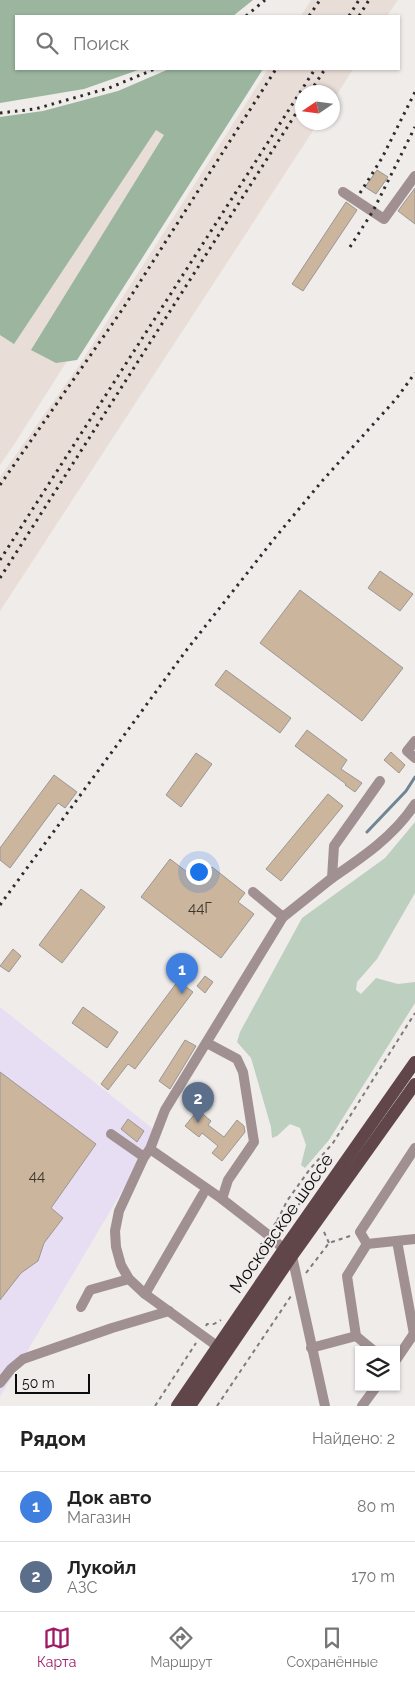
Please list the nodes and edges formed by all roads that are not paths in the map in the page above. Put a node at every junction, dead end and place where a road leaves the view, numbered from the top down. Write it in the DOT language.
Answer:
graph roads {
  1 [pos="415,176"];
  2 [pos="343,192"];
  3 [pos="415,741"];
  4 [pos="415,758"];
  5 [pos="380,781"];
  6 [pos="415,804"];
  7 [pos="332,878"];
  8 [pos="253,892"];
  9 [pos="283,917"];
  10 [pos="207,1043"];
  11 [pos="415,1062"];
  12 [pos="415,1084"];
  13 [pos="110,1134"];
  14 [pos="415,1148"];
  15 [pos="147,1153"];
  16 [pos="203,1194"];
  17 [pos="222,1200"];
  18 [pos="415,1239"];
  19 [pos="397,1241"];
  20 [pos="367,1244"];
  21 [pos="288,1252"];
  22 [pos="129,1279"];
  23 [pos="145,1294"];
  24 [pos="81,1307"];
  25 [pos="168,1311"];
  26 [pos="414,1333"];
  27 [pos="356,1336"];
  28 [pos="218,1346"];
  29 [pos="368,1346"];
  30 [pos="311,1348"];
  31 [pos="400,1354"];
  32 [pos="0,1383"];
  33 [pos="373,1391"];
  34 [pos="177,1406"];
  35 [pos="190,1406"];
  36 [pos="325,1406"];
  37 [pos="362,1406"];
  1 -- 2 [label="street"];
  3 -- 4 [label="street"];
  5 -- 7 [label="street"];
  6 -- 7 [label="street"];
  7 -- 9 [label="street"];
  8 -- 9 [label="street"];
  9 -- 10 [label="street"];
  10 -- 15 [label="street"];
  10 -- 17 [label="street"];
  11 -- 21 [label="main road, Московское шоссе"];
  12 -- 21 [label="main road, Московское шоссе"];
  13 -- 15 [label="street"];
  14 -- 20 [label="street"];
  15 -- 17 [label="street"];
  15 -- 22 [label="street"];
  16 -- 23 [label="street"];
  17 -- 21 [label="street"];
  18 -- 19 [label="street"];
  19 -- 20 [label="street"];
  19 -- 26 [label="street"];
  20 -- 27 [label="street"];
  21 -- 28 [label="main road, Московское шоссе"];
  21 -- 30 [label="street"];
  21 -- 35 [label="main road, Московское шоссе"];
  22 -- 23 [label="street"];
  22 -- 24 [label="street"];
  23 -- 25 [label="street"];
  25 -- 28 [label="street"];
  25 -- 32 [label="street"];
  26 -- 31 [label="street"];
  27 -- 29 [label="street"];
  27 -- 30 [label="street"];
  28 -- 34 [label="main road, Московское шоссе"];
  30 -- 36 [label="street"];
  33 -- 37 [label="street"];
}
